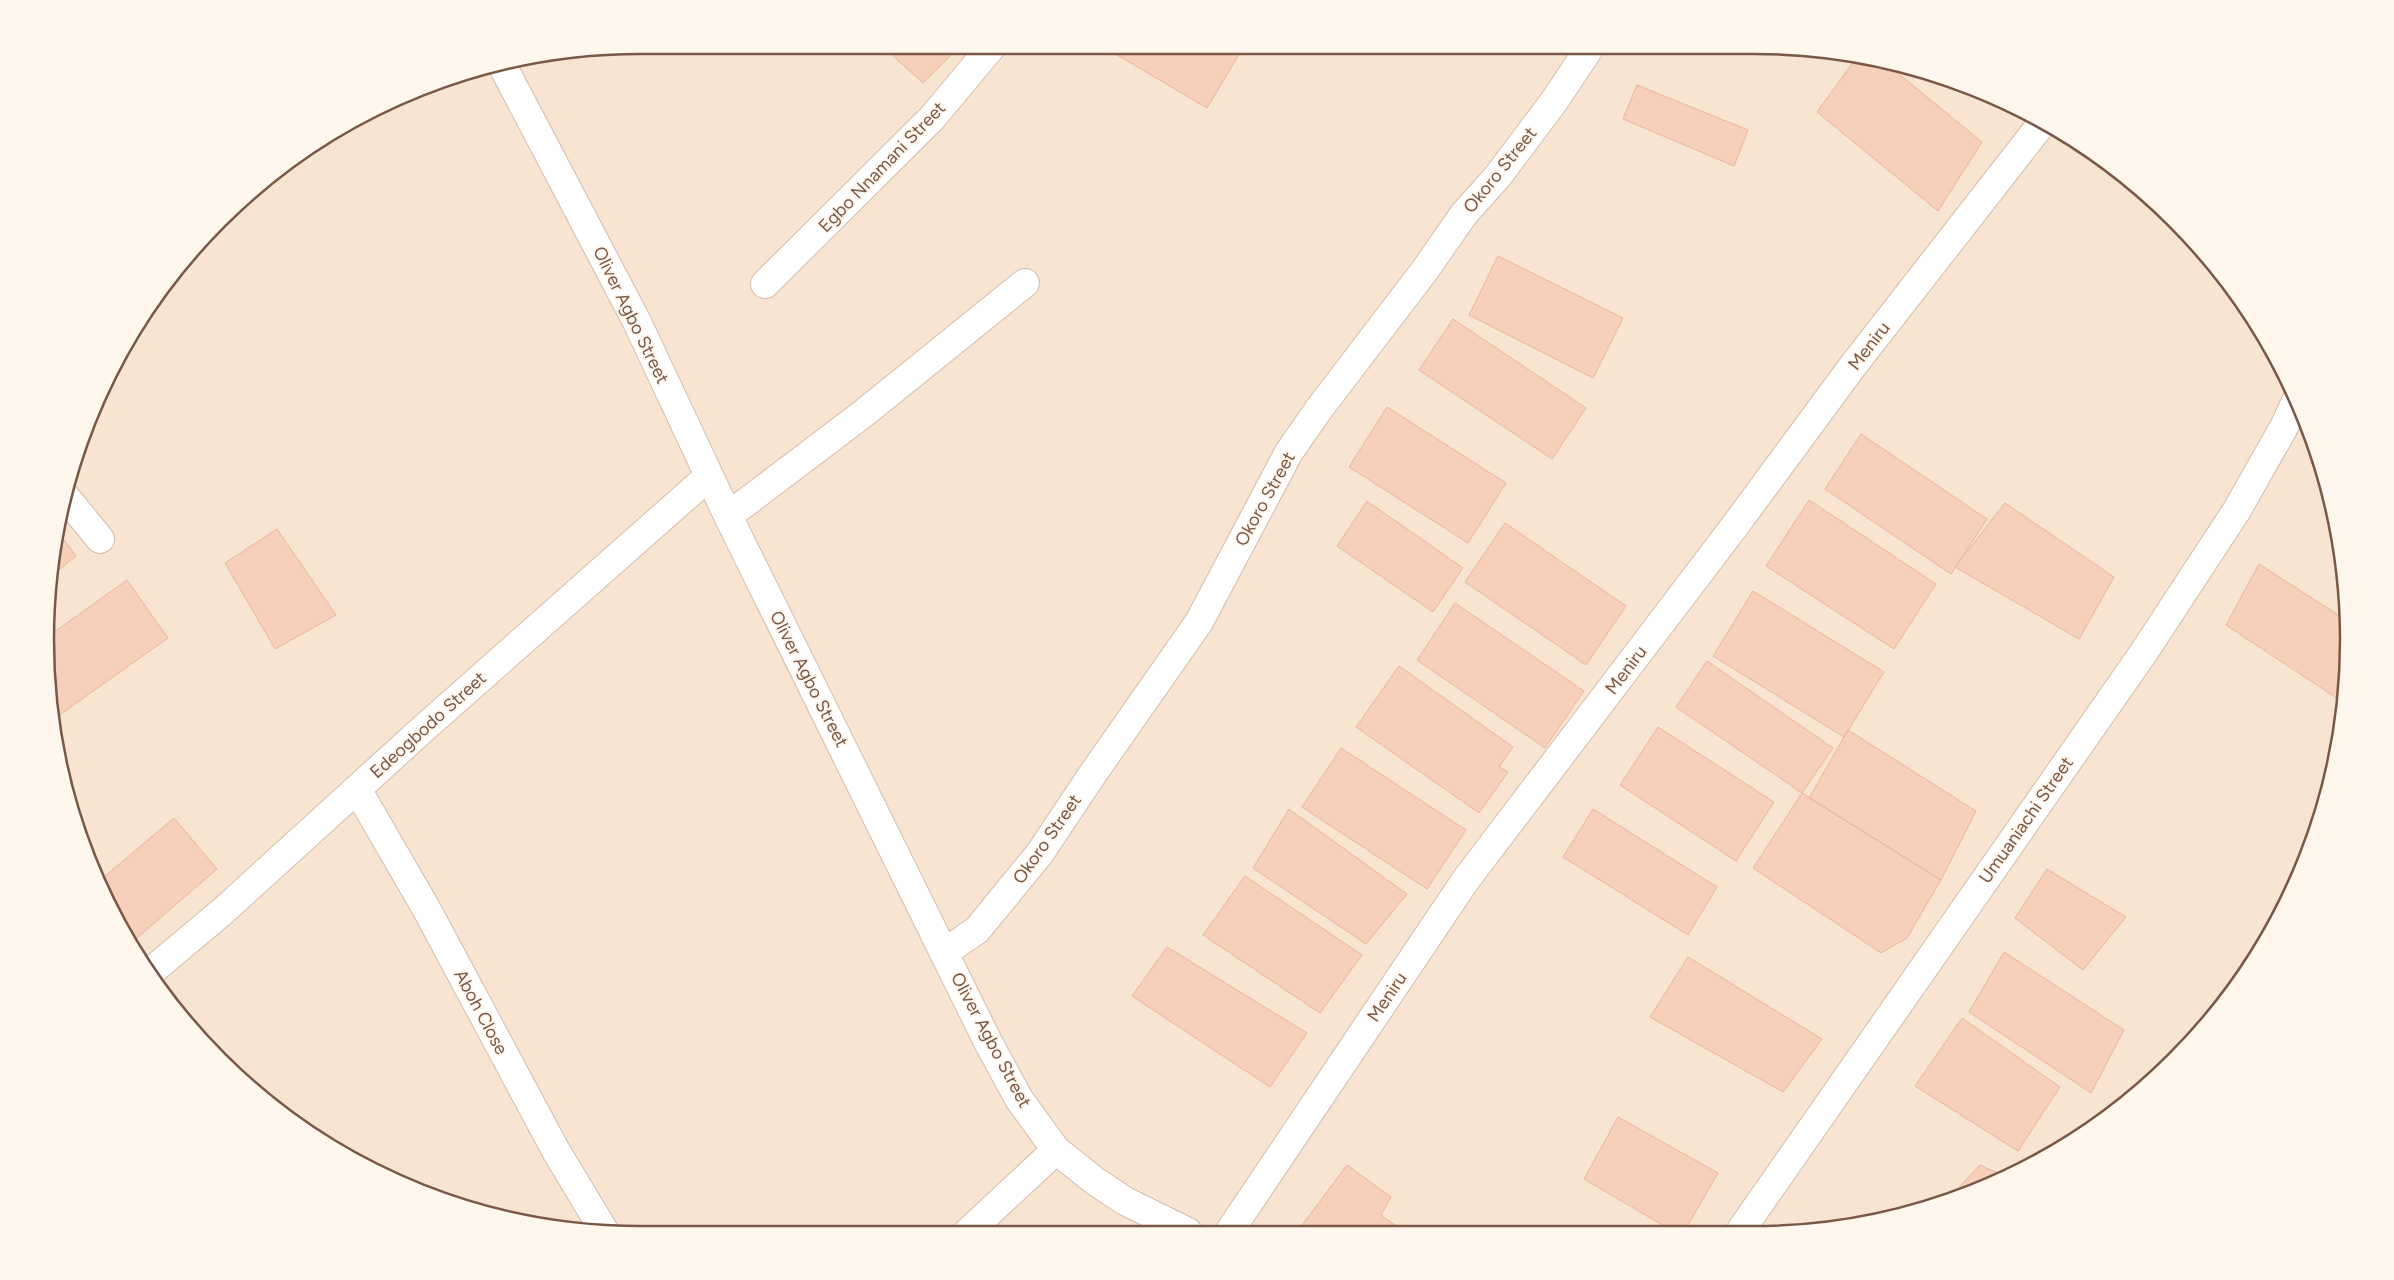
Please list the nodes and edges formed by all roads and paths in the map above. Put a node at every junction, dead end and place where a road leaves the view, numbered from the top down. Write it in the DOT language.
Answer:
graph roads {
  1 [pos="985,54"];
  2 [pos="1585,54"];
  3 [pos="505,70"];
  4 [pos="2039,128"];
  5 [pos="1025,283"];
  6 [pos="765,284"];
  7 [pos="2293,408"];
  8 [pos="709,476"];
  9 [pos="70,503"];
  10 [pos="728,516"];
  11 [pos="100,539"];
  12 [pos="357,789"];
  13 [pos="945,952"];
  14 [pos="155,968"];
  15 [pos="1056,1150"];
  16 [pos="600,1225"];
  17 [pos="975,1226"];
  18 [pos="1176,1226"];
  19 [pos="1234,1226"];
  20 [pos="1744,1226"];
  1 -- 6 [label="street, Egbo Nnamani Street"];
  2 -- 13 [label="street, Okoro Street"];
  3 -- 8 [label="street, Oliver Agbo Street"];
  4 -- 19 [label="street, Meniru"];
  5 -- 10 [label="street"];
  7 -- 20 [label="street, Umuaniachi Street"];
  8 -- 10 [label="street, Oliver Agbo Street"];
  8 -- 12 [label="street, Edeogbodo Street"];
  9 -- 11 [label="street"];
  10 -- 13 [label="street, Oliver Agbo Street"];
  12 -- 14 [label="street, Edeogbodo Street"];
  12 -- 16 [label="street, Aboh Close"];
  13 -- 15 [label="street, Oliver Agbo Street"];
  15 -- 17 [label="street"];
  15 -- 18 [label="street, Oliver Agbo Street"];
}
